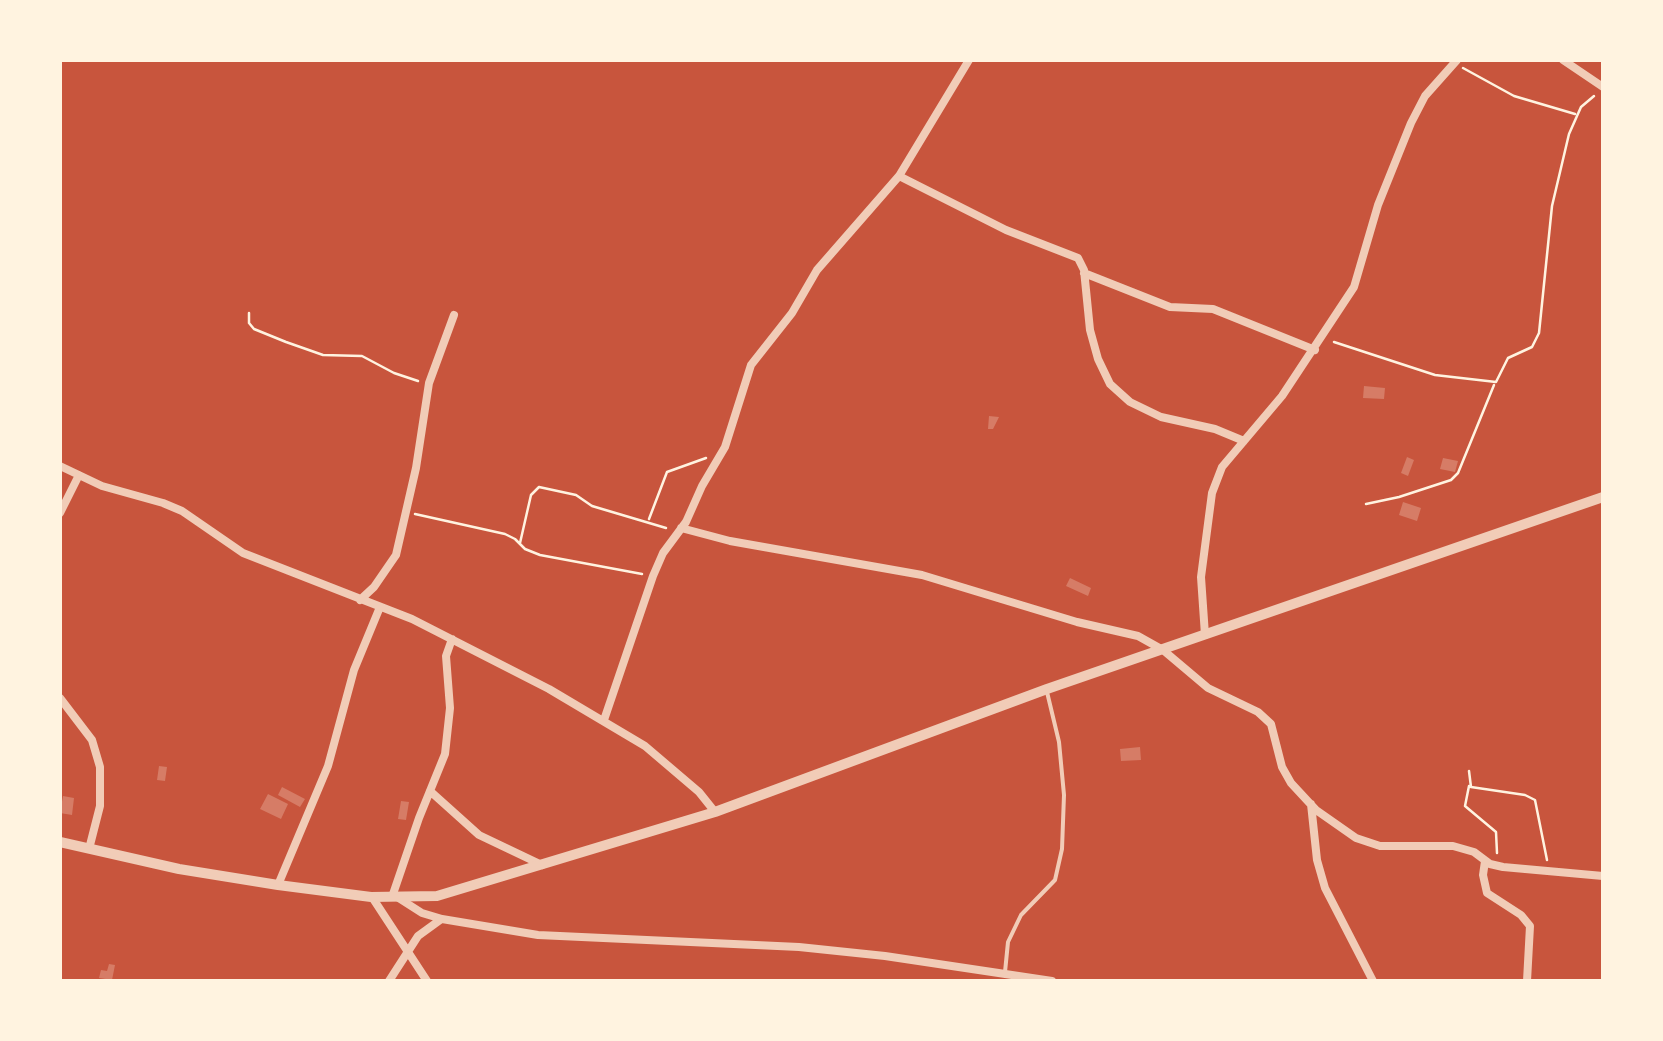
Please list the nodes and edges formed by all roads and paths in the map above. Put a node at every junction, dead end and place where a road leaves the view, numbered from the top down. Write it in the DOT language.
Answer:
graph roads {
  1 [pos="969,60"];
  2 [pos="1563,60"];
  3 [pos="1455,61"];
  4 [pos="1603,90"];
  5 [pos="1577,114"];
  6 [pos="900,176"];
  7 [pos="1084,273"];
  8 [pos="250,313"];
  9 [pos="454,315"];
  10 [pos="1322,338"];
  11 [pos="1316,350"];
  12 [pos="429,382"];
  13 [pos="1494,382"];
  14 [pos="1244,441"];
  15 [pos="722,454"];
  16 [pos="60,466"];
  17 [pos="79,475"];
  18 [pos="1603,497"];
  19 [pos="1366,504"];
  20 [pos="408,512"];
  21 [pos="60,513"];
  22 [pos="648,522"];
  23 [pos="679,530"];
  24 [pos="520,543"];
  25 [pos="653,576"];
  26 [pos="360,600"];
  27 [pos="380,608"];
  28 [pos="1205,635"];
  29 [pos="452,639"];
  30 [pos="1163,650"];
  31 [pos="1047,689"];
  32 [pos="60,698"];
  33 [pos="604,720"];
  34 [pos="1469,771"];
  35 [pos="1470,784"];
  36 [pos="430,791"];
  37 [pos="1311,804"];
  38 [pos="715,812"];
  39 [pos="60,842"];
  40 [pos="89,849"];
  41 [pos="1485,861"];
  42 [pos="542,866"];
  43 [pos="1496,866"];
  44 [pos="1550,872"];
  45 [pos="1603,876"];
  46 [pos="278,886"];
  47 [pos="372,897"];
  48 [pos="394,897"];
  49 [pos="442,920"];
  50 [pos="409,950"];
  51 [pos="1004,972"];
  52 [pos="390,981"];
  53 [pos="427,981"];
  54 [pos="1052,981"];
  55 [pos="1373,981"];
  56 [pos="1526,981"];
  1 -- 6 [label="street"];
  2 -- 4 [label="street"];
  3 -- 5 [label="path"];
  3 -- 10 [label="street"];
  4 -- 5 [label="path"];
  5 -- 13 [label="path"];
  6 -- 7 [label="street"];
  6 -- 15 [label="street"];
  7 -- 11 [label="street"];
  7 -- 14 [label="street"];
  8 -- 12 [label="path"];
  9 -- 12 [label="street"];
  10 -- 11 [label="street"];
  10 -- 13 [label="path"];
  11 -- 14 [label="street"];
  12 -- 20 [label="street"];
  13 -- 19 [label="path"];
  14 -- 28 [label="street"];
  15 -- 22 [label="path"];
  15 -- 23 [label="street"];
  16 -- 17 [label="street"];
  17 -- 21 [label="street"];
  17 -- 26 [label="street"];
  18 -- 28 [label="street"];
  20 -- 24 [label="path"];
  20 -- 26 [label="street"];
  22 -- 23 [label="path"];
  22 -- 24 [label="path"];
  23 -- 25 [label="street"];
  23 -- 30 [label="street"];
  24 -- 25 [label="path"];
  25 -- 33 [label="street"];
  26 -- 27 [label="street"];
  27 -- 29 [label="street"];
  27 -- 46 [label="street"];
  28 -- 30 [label="street"];
  29 -- 33 [label="street"];
  29 -- 36 [label="street"];
  30 -- 31 [label="street"];
  30 -- 37 [label="street"];
  31 -- 38 [label="street"];
  31 -- 51 [label="lane"];
  32 -- 40 [label="street"];
  33 -- 38 [label="street"];
  34 -- 35 [label="path"];
  35 -- 43 [label="path"];
  35 -- 44 [label="path"];
  36 -- 42 [label="street"];
  36 -- 48 [label="street"];
  37 -- 41 [label="street"];
  37 -- 55 [label="street"];
  38 -- 42 [label="street"];
  39 -- 40 [label="street"];
  40 -- 46 [label="street"];
  41 -- 43 [label="street"];
  41 -- 56 [label="street"];
  42 -- 48 [label="street"];
  43 -- 44 [label="street"];
  44 -- 45 [label="street"];
  46 -- 47 [label="street"];
  47 -- 48 [label="street"];
  47 -- 50 [label="street"];
  48 -- 49 [label="street"];
  49 -- 50 [label="street"];
  49 -- 51 [label="street"];
  50 -- 52 [label="street"];
  50 -- 53 [label="street"];
  51 -- 54 [label="street"];
}
